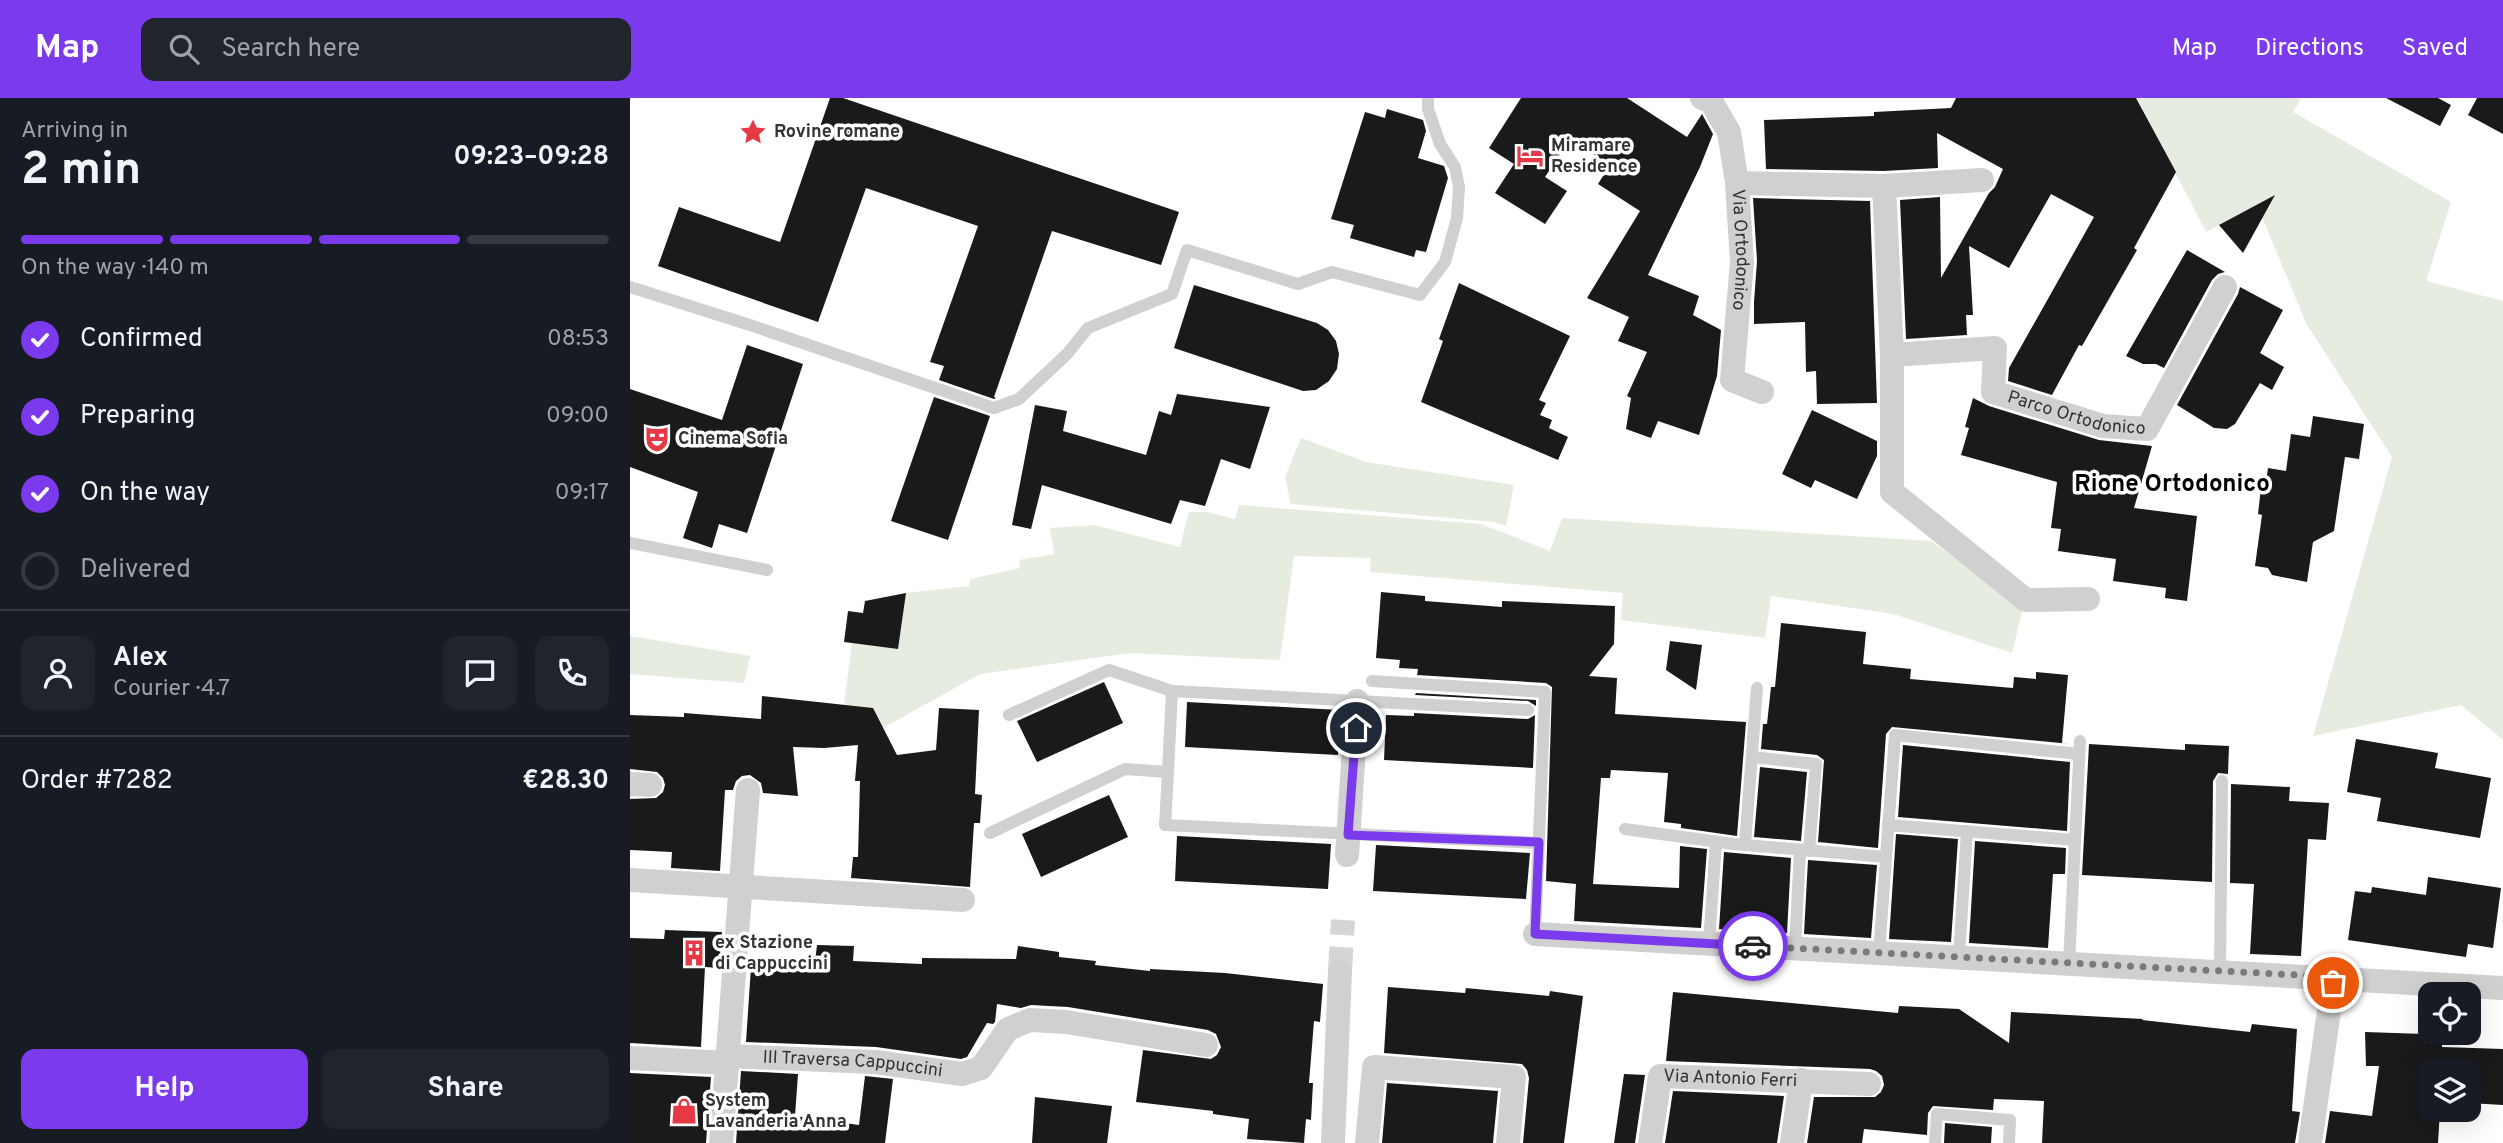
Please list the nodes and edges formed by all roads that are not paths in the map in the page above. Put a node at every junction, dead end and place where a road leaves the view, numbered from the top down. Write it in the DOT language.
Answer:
graph roads {
  1 [pos="1428,98"];
  2 [pos="1702,98"];
  3 [pos="1982,180"];
  4 [pos="1737,183"];
  5 [pos="1884,186"];
  6 [pos="630,287"];
  7 [pos="2225,287"];
  8 [pos="1892,355"];
  9 [pos="1762,392"];
  10 [pos="630,543"];
  11 [pos="767,570"];
  12 [pos="2088,599"];
  13 [pos="1372,681"];
  14 [pos="1757,688"];
  15 [pos="1172,691"];
  16 [pos="1357,701"];
  17 [pos="1528,710"];
  18 [pos="1009,715"];
  19 [pos="1752,757"];
  20 [pos="1168,772"];
  21 [pos="2222,781"];
  22 [pos="748,790"];
  23 [pos="1888,825"];
  24 [pos="1625,829"];
  25 [pos="1967,831"];
  26 [pos="989,833"];
  27 [pos="2075,840"];
  28 [pos="1539,842"];
  29 [pos="1716,842"];
  30 [pos="1348,845"];
  31 [pos="1745,845"];
  32 [pos="1804,850"];
  33 [pos="1886,857"];
  34 [pos="630,880"];
  35 [pos="741,886"];
  36 [pos="963,900"];
  37 [pos="1535,934"];
  38 [pos="1709,943"];
  39 [pos="1795,948"];
  40 [pos="1879,953"];
  41 [pos="1959,957"];
  42 [pos="2068,963"];
  43 [pos="1340,971"];
  44 [pos="2220,971"];
  45 [pos="2503,988"];
  46 [pos="2327,1026"];
  47 [pos="1206,1045"];
  48 [pos="630,1058"];
  49 [pos="727,1059"];
  50 [pos="1801,1080"];
  51 [pos="1869,1084"];
  52 [pos="721,1143"];
  53 [pos="1333,1143"];
  54 [pos="1367,1143"];
  55 [pos="1508,1143"];
  56 [pos="1650,1143"];
  57 [pos="1792,1143"];
  58 [pos="1935,1143"];
  59 [pos="2009,1143"];
  60 [pos="2310,1143"];
  1 -- 6 [label="lane"];
  2 -- 4 [label="street, Via Ortodonico"];
  3 -- 5 [label="street"];
  4 -- 5 [label="street"];
  4 -- 9 [label="street, Via Ortodonico"];
  5 -- 8 [label="street"];
  7 -- 8 [label="street, Parco Ortodonico"];
  8 -- 12 [label="street"];
  10 -- 11 [label="lane"];
  13 -- 28 [label="lane"];
  14 -- 19 [label="lane"];
  15 -- 16 [label="lane"];
  15 -- 18 [label="lane"];
  15 -- 20 [label="lane"];
  16 -- 17 [label="lane"];
  16 -- 30 [label="street"];
  19 -- 31 [label="lane"];
  19 -- 32 [label="lane"];
  20 -- 26 [label="lane"];
  20 -- 30 [label="lane"];
  21 -- 44 [label="lane"];
  22 -- 35 [label="street"];
  23 -- 25 [label="lane"];
  23 -- 27 [label="lane"];
  23 -- 33 [label="lane"];
  24 -- 29 [label="lane"];
  25 -- 27 [label="lane"];
  25 -- 41 [label="lane"];
  27 -- 42 [label="lane"];
  28 -- 30 [label="lane"];
  28 -- 37 [label="lane"];
  29 -- 31 [label="lane"];
  29 -- 38 [label="lane"];
  31 -- 32 [label="lane"];
  32 -- 33 [label="lane"];
  32 -- 39 [label="lane"];
  33 -- 40 [label="lane"];
  34 -- 35 [label="street"];
  35 -- 36 [label="street"];
  35 -- 49 [label="street"];
  37 -- 38 [label="street"];
  38 -- 39 [label="street"];
  39 -- 40 [label="street"];
  40 -- 41 [label="street"];
  41 -- 42 [label="street"];
  42 -- 44 [label="street"];
  43 -- 53 [label="street"];
  44 -- 45 [label="street"];
  46 -- 60 [label="street"];
  47 -- 49 [label="street, III Traversa Cappuccini"];
  48 -- 49 [label="street, III Traversa Cappuccini"];
  49 -- 52 [label="street"];
  50 -- 51 [label="street, Via Antonio Ferri"];
  50 -- 56 [label="street, Via Antonio Ferri"];
  50 -- 57 [label="street"];
  54 -- 55 [label="street"];
  58 -- 59 [label="lane"];
}
